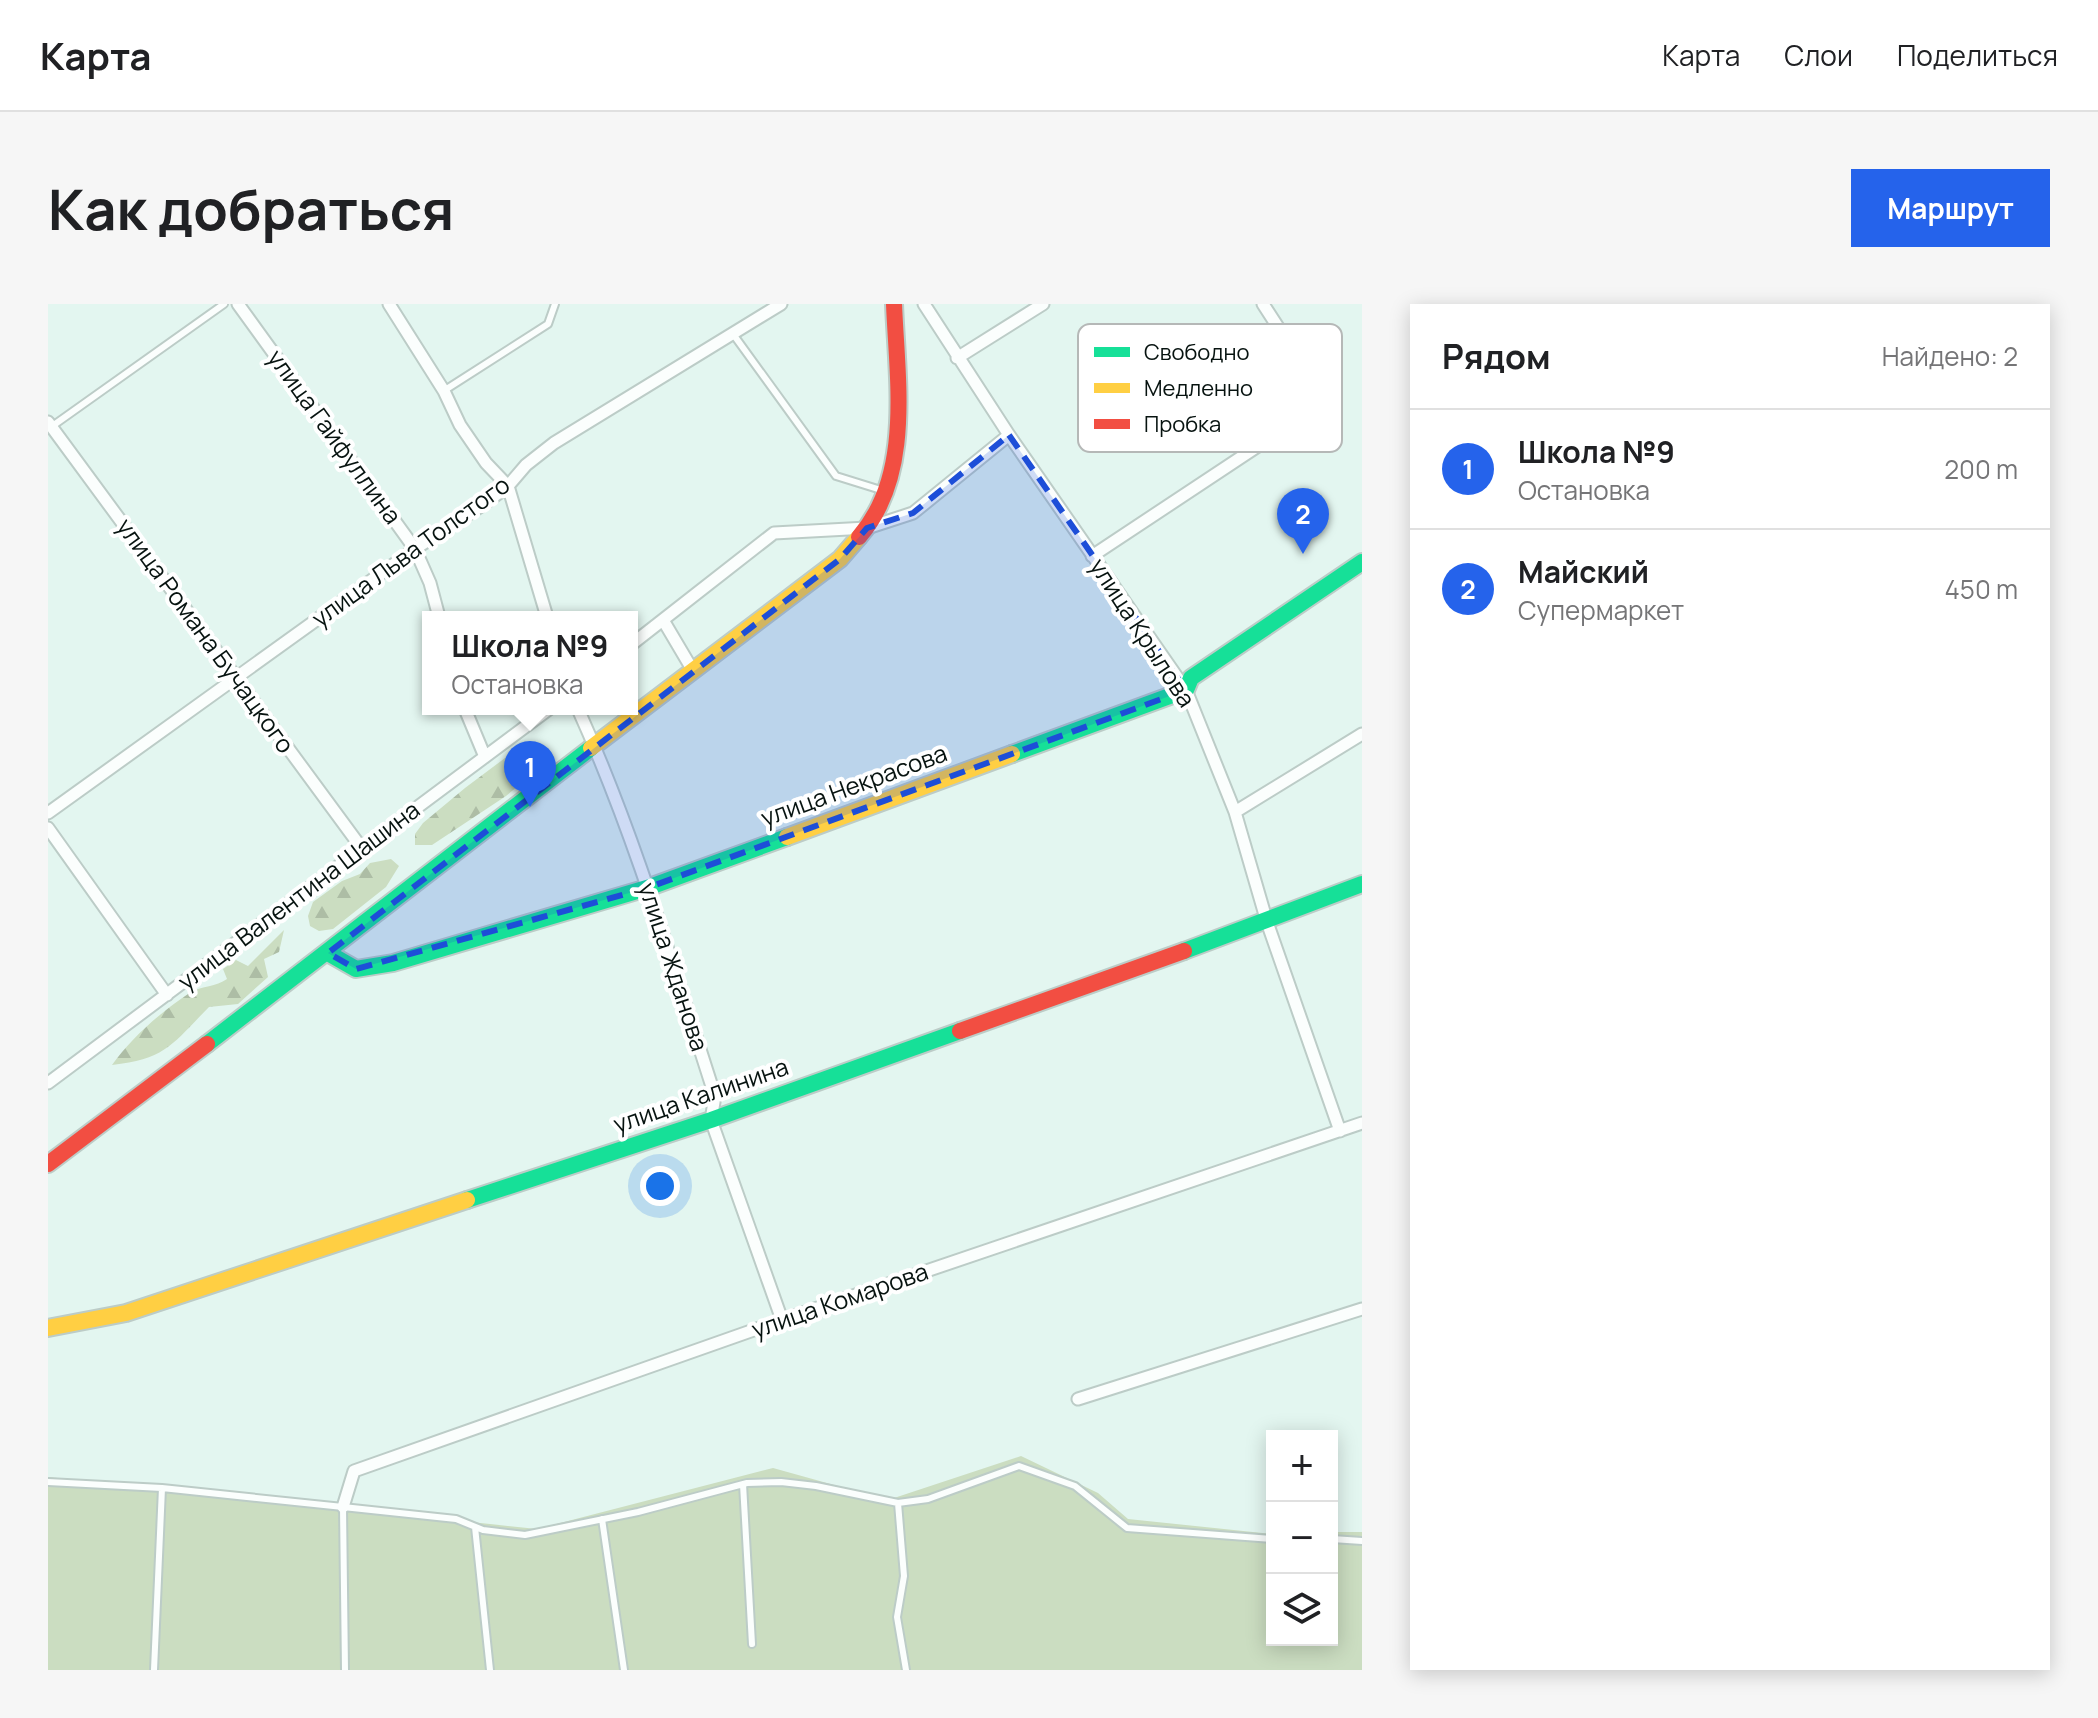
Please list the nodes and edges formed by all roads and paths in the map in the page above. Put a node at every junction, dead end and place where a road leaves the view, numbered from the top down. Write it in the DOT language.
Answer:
graph roads {
  1 [pos="224,304"];
  2 [pos="238,304"];
  3 [pos="389,304"];
  4 [pos="555,304"];
  5 [pos="781,304"];
  6 [pos="894,304"];
  7 [pos="924,304"];
  8 [pos="1043,304"];
  9 [pos="1263,304"];
  10 [pos="1276,324"];
  11 [pos="733,334"];
  12 [pos="957,358"];
  13 [pos="444,391"];
  14 [pos="49,425"];
  15 [pos="1009,435"];
  16 [pos="1249,452"];
  17 [pos="508,486"];
  18 [pos="885,491"];
  19 [pos="867,528"];
  20 [pos="415,549"];
  21 [pos="1092,556"];
  22 [pos="1362,562"];
  23 [pos="437,611"];
  24 [pos="545,611"];
  25 [pos="663,620"];
  26 [pos="638,639"];
  27 [pos="692,669"];
  28 [pos="236,678"];
  29 [pos="1186,690"];
  30 [pos="638,711"];
  31 [pos="468,715"];
  32 [pos="541,715"];
  33 [pos="581,715"];
  34 [pos="633,715"];
  35 [pos="1362,734"];
  36 [pos="594,745"];
  37 [pos="485,757"];
  38 [pos="1235,812"];
  39 [pos="48,813"];
  40 [pos="48,828"];
  41 [pos="363,850"];
  42 [pos="1362,884"];
  43 [pos="647,888"];
  44 [pos="1267,922"];
  45 [pos="328,953"];
  46 [pos="167,995"];
  47 [pos="48,1083"];
  48 [pos="711,1120"];
  49 [pos="1362,1123"];
  50 [pos="1340,1131"];
  51 [pos="48,1164"];
  52 [pos="1362,1309"];
  53 [pos="782,1320"];
  54 [pos="48,1328"];
  55 [pos="1078,1399"];
  56 [pos="48,1482"];
  57 [pos="743,1484"];
  58 [pos="162,1488"];
  59 [pos="898,1503"];
  60 [pos="343,1507"];
  61 [pos="602,1519"];
  62 [pos="475,1527"];
  63 [pos="1266,1539"];
  64 [pos="1338,1539"];
  65 [pos="1362,1541"];
  66 [pos="752,1644"];
  67 [pos="154,1670"];
  68 [pos="345,1670"];
  69 [pos="490,1670"];
  70 [pos="624,1670"];
  71 [pos="906,1670"];
  1 -- 14 [label="lane"];
  2 -- 20 [label="street, улица Гайфуллина"];
  3 -- 13 [label="street"];
  4 -- 13 [label="lane"];
  5 -- 11 [label="street, улица Льва Толстого"];
  6 -- 18 [label="street"];
  7 -- 12 [label="street, улица Крылова"];
  8 -- 12 [label="street"];
  9 -- 10 [label="street"];
  11 -- 17 [label="street, улица Льва Толстого"];
  11 -- 18 [label="lane"];
  12 -- 15 [label="street, улица Крылова"];
  13 -- 17 [label="street"];
  14 -- 28 [label="street, улица Романа Бучацкого"];
  15 -- 19 [label="street"];
  15 -- 21 [label="street, улица Крылова"];
  16 -- 21 [label="street"];
  17 -- 20 [label="street, улица Льва Толстого"];
  17 -- 24 [label="street"];
  18 -- 19 [label="street"];
  19 -- 25 [label="street"];
  19 -- 27 [label="street"];
  20 -- 23 [label="street, улица Гайфуллина"];
  20 -- 28 [label="street, улица Льва Толстого"];
  21 -- 29 [label="street, улица Крылова"];
  22 -- 29 [label="street, улица Некрасова"];
  25 -- 26 [label="street"];
  25 -- 27 [label="street"];
  27 -- 30 [label="street"];
  28 -- 39 [label="street, улица Льва Толстого"];
  28 -- 41 [label="street, улица Романа Бучацкого"];
  29 -- 38 [label="street, улица Крылова"];
  29 -- 43 [label="street, улица Некрасова"];
  31 -- 37 [label="street"];
  32 -- 37 [label="street, улица Валентина Шашина"];
  33 -- 36 [label="street, улица Жданова"];
  34 -- 36 [label="street"];
  35 -- 38 [label="street"];
  36 -- 43 [label="street, улица Жданова"];
  36 -- 45 [label="street"];
  37 -- 41 [label="street, улица Валентина Шашина"];
  38 -- 44 [label="street, улица Крылова"];
  40 -- 46 [label="street"];
  41 -- 46 [label="street, улица Валентина Шашина"];
  42 -- 44 [label="street, улица Калинина"];
  43 -- 45 [label="street, улица Некрасова"];
  43 -- 48 [label="street, улица Жданова"];
  44 -- 48 [label="street, улица Калинина"];
  44 -- 50 [label="street, улица Крылова"];
  45 -- 51 [label="street"];
  46 -- 47 [label="street, улица Валентина Шашина"];
  48 -- 53 [label="street, улица Жданова"];
  48 -- 54 [label="street, улица Калинина"];
  49 -- 50 [label="street, улица Комарова"];
  50 -- 53 [label="street, улица Комарова"];
  52 -- 55 [label="street"];
  53 -- 60 [label="street, улица Комарова"];
  56 -- 58 [label="lane"];
  57 -- 59 [label="lane"];
  57 -- 61 [label="lane"];
  57 -- 66 [label="lane"];
  58 -- 60 [label="lane"];
  58 -- 67 [label="lane"];
  59 -- 63 [label="lane"];
  59 -- 71 [label="lane"];
  60 -- 62 [label="lane"];
  60 -- 68 [label="lane"];
  61 -- 62 [label="lane"];
  61 -- 70 [label="lane"];
  62 -- 69 [label="lane"];
  64 -- 65 [label="lane"];
}
